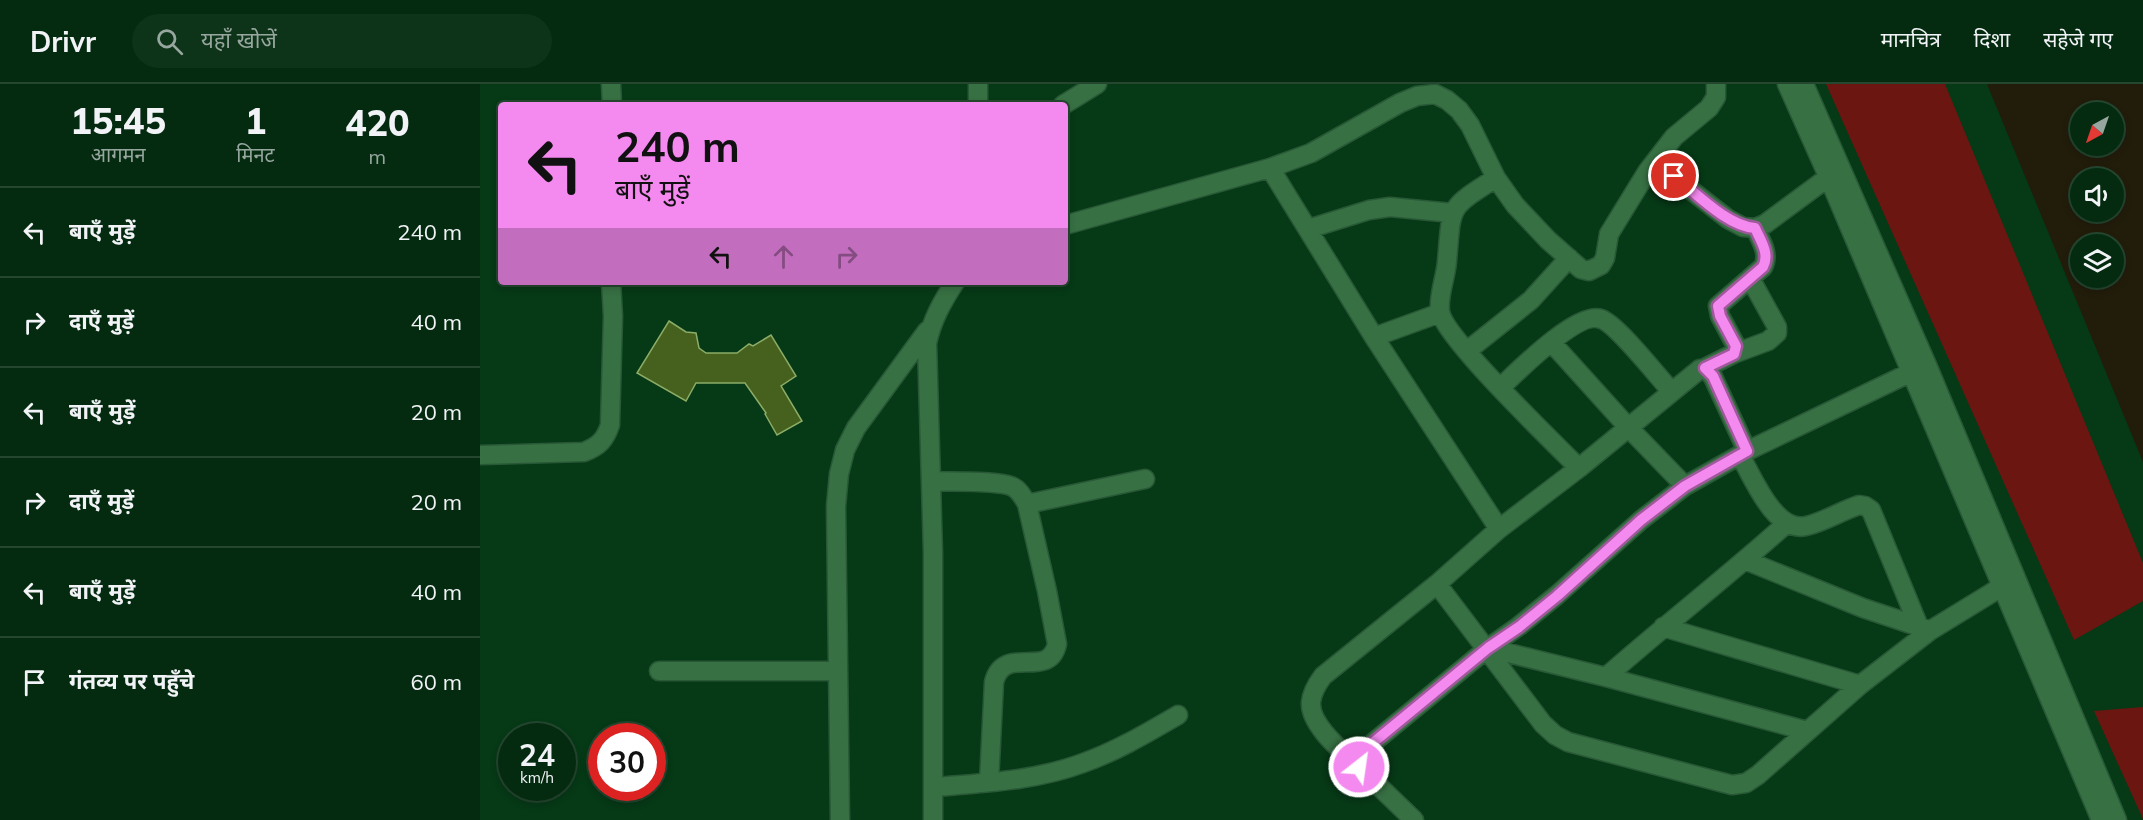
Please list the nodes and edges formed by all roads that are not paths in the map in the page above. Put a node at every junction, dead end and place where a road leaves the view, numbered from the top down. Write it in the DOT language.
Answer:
graph roads {
  1 [pos="611,84"];
  2 [pos="978,84"];
  3 [pos="1097,84"];
  4 [pos="1716,84"];
  5 [pos="1787,84"];
  6 [pos="1804,84"];
  7 [pos="1439,89"];
  8 [pos="612,102"];
  9 [pos="978,102"];
  10 [pos="1068,102"];
  11 [pos="1655,162"];
  12 [pos="1270,168"];
  13 [pos="1834,172"];
  14 [pos="1496,178"];
  15 [pos="1452,213"];
  16 [pos="1068,224"];
  17 [pos="1755,228"];
  18 [pos="1308,229"];
  19 [pos="1569,258"];
  20 [pos="1750,278"];
  21 [pos="611,285"];
  22 [pos="953,285"];
  23 [pos="1440,313"];
  24 [pos="930,327"];
  25 [pos="1374,337"];
  26 [pos="1552,343"];
  27 [pos="1467,351"];
  28 [pos="1734,354"];
  29 [pos="1705,368"];
  30 [pos="1919,368"];
  31 [pos="1500,388"];
  32 [pos="1672,392"];
  33 [pos="1627,426"];
  34 [pos="1743,453"];
  35 [pos="480,455"];
  36 [pos="1579,468"];
  37 [pos="1145,479"];
  38 [pos="932,481"];
  39 [pos="1685,486"];
  40 [pos="1027,504"];
  41 [pos="1786,524"];
  42 [pos="1499,529"];
  43 [pos="1745,560"];
  44 [pos="2009,582"];
  45 [pos="1437,584"];
  46 [pos="1663,627"];
  47 [pos="1925,628"];
  48 [pos="1488,648"];
  49 [pos="659,671"];
  50 [pos="837,671"];
  51 [pos="1606,677"];
  52 [pos="1860,685"];
  53 [pos="1178,715"];
  54 [pos="1807,730"];
  55 [pos="1359,767"];
  56 [pos="989,782"];
  57 [pos="933,787"];
  58 [pos="840,820"];
  59 [pos="933,820"];
  60 [pos="1413,820"];
  61 [pos="2101,820"];
  62 [pos="2117,820"];
  1 -- 8 [label="street"];
  2 -- 9 [label="street"];
  3 -- 10 [label="street"];
  4 -- 11 [label="street"];
  5 -- 13 [label="street"];
  6 -- 13 [label="street"];
  7 -- 12 [label="street"];
  7 -- 14 [label="street"];
  11 -- 17 [label="street"];
  11 -- 19 [label="street"];
  12 -- 16 [label="street"];
  12 -- 18 [label="street"];
  13 -- 17 [label="street"];
  13 -- 30 [label="street"];
  14 -- 15 [label="street"];
  14 -- 19 [label="street"];
  15 -- 18 [label="street"];
  15 -- 23 [label="street"];
  17 -- 20 [label="street"];
  18 -- 25 [label="street"];
  19 -- 27 [label="street"];
  20 -- 28 [label="street"];
  20 -- 28 [label="street"];
  21 -- 35 [label="street"];
  22 -- 24 [label="street"];
  23 -- 25 [label="street"];
  23 -- 27 [label="street"];
  24 -- 38 [label="street"];
  24 -- 50 [label="street"];
  25 -- 42 [label="street"];
  26 -- 31 [label="street"];
  26 -- 32 [label="street"];
  26 -- 33 [label="street"];
  27 -- 31 [label="street"];
  28 -- 29 [label="street"];
  29 -- 32 [label="street"];
  29 -- 34 [label="street"];
  30 -- 34 [label="street"];
  30 -- 44 [label="street"];
  31 -- 36 [label="street"];
  32 -- 33 [label="street"];
  33 -- 36 [label="street"];
  33 -- 39 [label="street"];
  34 -- 39 [label="street"];
  34 -- 41 [label="street"];
  36 -- 42 [label="street"];
  37 -- 40 [label="street"];
  38 -- 40 [label="street"];
  38 -- 57 [label="street"];
  39 -- 48 [label="street"];
  40 -- 56 [label="street"];
  41 -- 43 [label="street"];
  41 -- 47 [label="street"];
  42 -- 45 [label="street"];
  43 -- 46 [label="street"];
  43 -- 47 [label="street"];
  44 -- 47 [label="street"];
  44 -- 61 [label="street"];
  44 -- 62 [label="street"];
  45 -- 48 [label="street"];
  45 -- 55 [label="street"];
  46 -- 51 [label="street"];
  46 -- 52 [label="street"];
  47 -- 52 [label="street"];
  48 -- 51 [label="street"];
  48 -- 54 [label="street"];
  48 -- 55 [label="street"];
  49 -- 50 [label="street"];
  50 -- 58 [label="street"];
  51 -- 54 [label="street"];
  52 -- 54 [label="street"];
  53 -- 56 [label="street"];
  55 -- 60 [label="street"];
  56 -- 57 [label="street"];
  57 -- 59 [label="street"];
}
